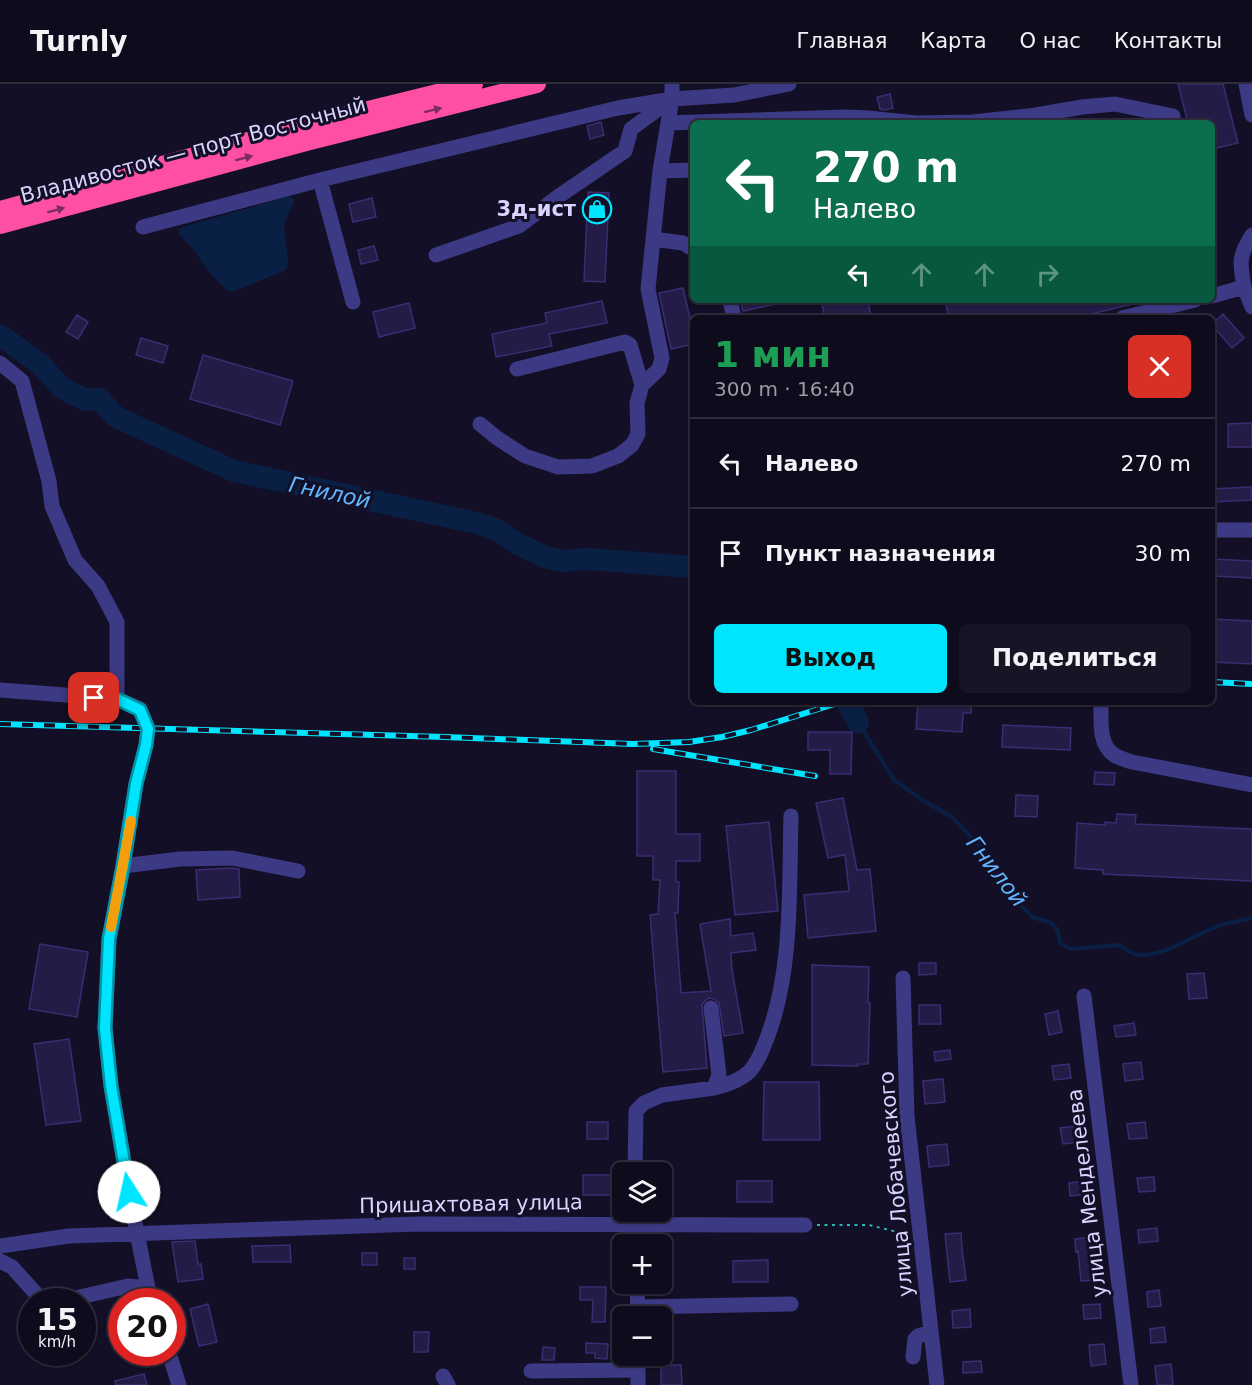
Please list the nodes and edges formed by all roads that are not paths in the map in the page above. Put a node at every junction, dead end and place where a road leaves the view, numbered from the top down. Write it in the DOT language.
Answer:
graph roads {
  1 [pos="474,84"];
  2 [pos="537,84"];
  3 [pos="789,84"];
  4 [pos="1246,84"];
  5 [pos="672,92"];
  6 [pos="1252,115"];
  7 [pos="1173,116"];
  8 [pos="790,120"];
  9 [pos="887,120"];
  10 [pos="991,120"];
  11 [pos="668,123"];
  12 [pos="690,123"];
  13 [pos="690,170"];
  14 [pos="660,171"];
  15 [pos="321,180"];
  16 [pos="0,210"];
  17 [pos="0,225"];
  18 [pos="143,227"];
  19 [pos="1252,235"];
  20 [pos="653,239"];
  21 [pos="690,247"];
  22 [pos="436,255"];
  23 [pos="1244,287"];
  24 [pos="1215,295"];
  25 [pos="353,302"];
  26 [pos="1183,303"];
  27 [pos="1252,307"];
  28 [pos="1134,315"];
  29 [pos="0,363"];
  30 [pos="517,369"];
  31 [pos="642,385"];
  32 [pos="480,424"];
  33 [pos="1215,530"];
  34 [pos="1252,530"];
  35 [pos="0,690"];
  36 [pos="117,699"];
  37 [pos="1101,706"];
  38 [pos="1252,784"];
  39 [pos="791,816"];
  40 [pos="123,866"];
  41 [pos="298,870"];
  42 [pos="903,978"];
  43 [pos="1084,996"];
  44 [pos="711,1008"];
  45 [pos="714,1088"];
  46 [pos="635,1162"];
  47 [pos="612,1219"];
  48 [pos="672,1220"];
  49 [pos="805,1225"];
  50 [pos="137,1234"];
  51 [pos="0,1246"];
  52 [pos="0,1262"];
  53 [pos="149,1288"];
  54 [pos="108,1291"];
  55 [pos="791,1304"];
  56 [pos="672,1310"];
  57 [pos="931,1332"];
  58 [pos="913,1357"];
  59 [pos="173,1366"];
  60 [pos="638,1370"];
  61 [pos="531,1371"];
  62 [pos="179,1385"];
  63 [pos="937,1385"];
  64 [pos="1131,1385"];
  1 -- 16 [label="highway, Владивосток — порт Восточный"];
  17 -- 2 [label="highway, Владивосток — порт Восточный, one-way"];
  3 -- 5 [label="street"];
  4 -- 6 [label="street"];
  5 -- 11 [label="street"];
  5 -- 15 [label="street"];
  5 -- 22 [label="street"];
  7 -- 10 [label="street"];
  8 -- 9 [label="street"];
  11 -- 12 [label="street"];
  11 -- 14 [label="street"];
  13 -- 14 [label="street"];
  14 -- 20 [label="street"];
  15 -- 18 [label="street"];
  15 -- 25 [label="street"];
  19 -- 23 [label="street"];
  20 -- 21 [label="street"];
  20 -- 31 [label="street"];
  23 -- 24 [label="street"];
  23 -- 27 [label="street"];
  26 -- 28 [label="street"];
  29 -- 36 [label="street"];
  30 -- 31 [label="street"];
  31 -- 32 [label="street"];
  33 -- 34 [label="street"];
  35 -- 36 [label="street"];
  36 -- 40 [label="street"];
  37 -- 38 [label="street"];
  39 -- 45 [label="street"];
  40 -- 41 [label="street"];
  40 -- 50 [label="street"];
  42 -- 57 [label="street, улица Лобачевского"];
  43 -- 64 [label="street, улица Менделеева"];
  44 -- 45 [label="street"];
  45 -- 46 [label="street"];
  47 -- 50 [label="street, Пришахтовая улица"];
  48 -- 49 [label="street, Пришахтовая улица"];
  50 -- 51 [label="street, Пришахтовая улица"];
  50 -- 53 [label="street"];
  52 -- 54 [label="street"];
  55 -- 56 [label="street"];
  57 -- 58 [label="street"];
  57 -- 63 [label="street, улица Лобачевского"];
  59 -- 62 [label="street"];
  60 -- 61 [label="street"];
}
